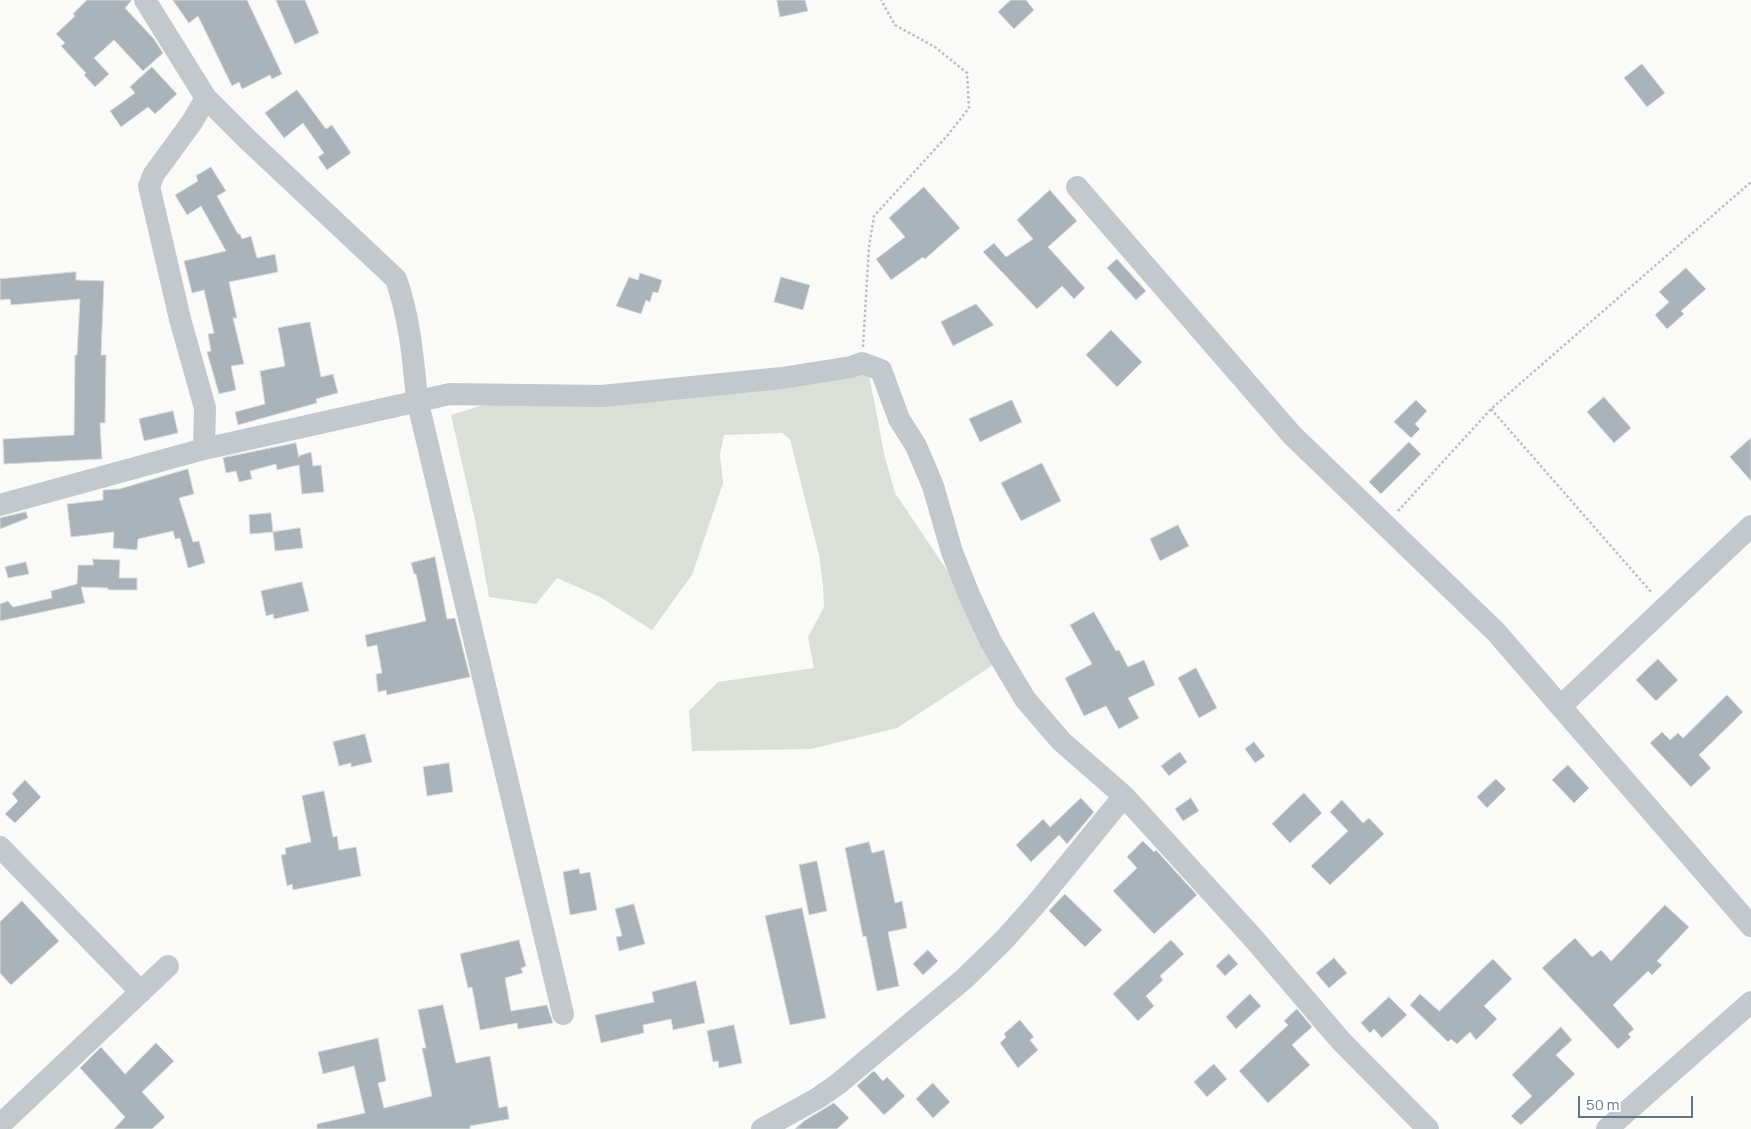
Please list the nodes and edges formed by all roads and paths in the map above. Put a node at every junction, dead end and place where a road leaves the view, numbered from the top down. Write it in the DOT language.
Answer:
graph roads {
  1 [pos="145,0"];
  2 [pos="881,0"];
  3 [pos="206,98"];
  4 [pos="1751,182"];
  5 [pos="1077,187"];
  6 [pos="862,363"];
  7 [pos="417,400"];
  8 [pos="1491,409"];
  9 [pos="204,449"];
  10 [pos="0,505"];
  11 [pos="1385,525"];
  12 [pos="1751,526"];
  13 [pos="1665,607"];
  14 [pos="1561,706"];
  15 [pos="1124,796"];
  16 [pos="0,846"];
  17 [pos="1751,926"];
  18 [pos="168,966"];
  19 [pos="141,992"];
  20 [pos="1751,1002"];
  21 [pos="562,1014"];
  22 [pos="0,1126"];
  23 [pos="762,1129"];
  24 [pos="1428,1129"];
  25 [pos="1608,1129"];
  1 -- 3 [label="street"];
  2 -- 6 [label="path"];
  3 -- 7 [label="street"];
  3 -- 9 [label="street"];
  4 -- 8 [label="path"];
  5 -- 11 [label="street"];
  6 -- 7 [label="street"];
  6 -- 15 [label="street"];
  7 -- 9 [label="street"];
  7 -- 21 [label="street"];
  8 -- 11 [label="path"];
  8 -- 13 [label="path"];
  9 -- 10 [label="street"];
  11 -- 14 [label="street"];
  12 -- 13 [label="street"];
  13 -- 14 [label="street"];
  14 -- 17 [label="street"];
  15 -- 23 [label="street"];
  15 -- 24 [label="street"];
  16 -- 19 [label="street"];
  18 -- 19 [label="street"];
  19 -- 22 [label="street"];
  20 -- 25 [label="street"];
}
